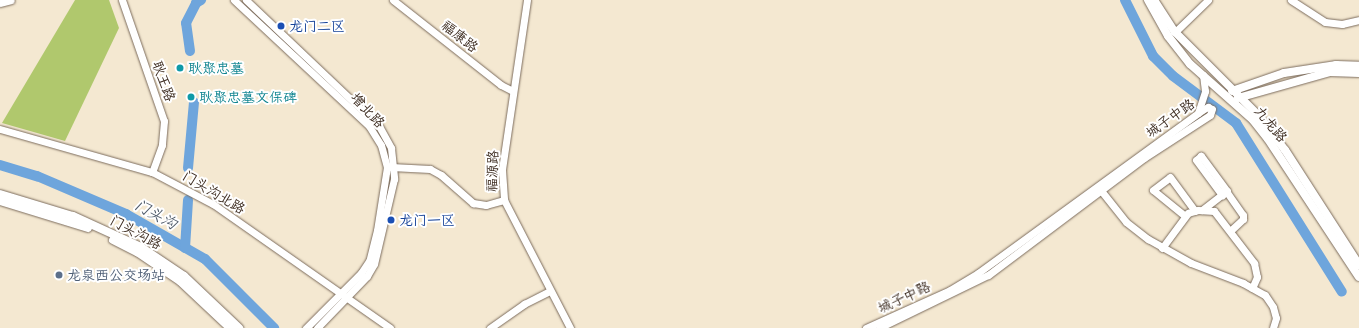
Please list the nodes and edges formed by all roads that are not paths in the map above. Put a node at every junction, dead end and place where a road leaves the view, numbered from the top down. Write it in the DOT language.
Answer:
graph roads {
  1 [pos="11,0"];
  2 [pos="122,0"];
  3 [pos="246,0"];
  4 [pos="393,0"];
  5 [pos="527,0"];
  6 [pos="1148,0"];
  7 [pos="1154,0"];
  8 [pos="1208,0"];
  9 [pos="1291,0"];
  10 [pos="237,1"];
  11 [pos="0,3"];
  12 [pos="1359,20"];
  13 [pos="1175,32"];
  14 [pos="1359,66"];
  15 [pos="1359,73"];
  16 [pos="1203,75"];
  17 [pos="1236,89"];
  18 [pos="513,91"];
  19 [pos="1242,96"];
  20 [pos="1229,98"];
  21 [pos="1198,113"];
  22 [pos="0,129"];
  23 [pos="390,167"];
  24 [pos="152,172"];
  25 [pos="1100,189"];
  26 [pos="1224,193"];
  27 [pos="0,194"];
  28 [pos="504,200"];
  29 [pos="0,201"];
  30 [pos="1211,202"];
  31 [pos="1199,210"];
  32 [pos="1185,216"];
  33 [pos="1223,220"];
  34 [pos="1231,230"];
  35 [pos="1162,248"];
  36 [pos="1359,265"];
  37 [pos="1359,277"];
  38 [pos="1252,288"];
  39 [pos="549,291"];
  40 [pos="344,296"];
  41 [pos="230,328"];
  42 [pos="239,328"];
  43 [pos="306,328"];
  44 [pos="317,328"];
  45 [pos="390,328"];
  46 [pos="490,328"];
  47 [pos="570,328"];
  48 [pos="866,328"];
  49 [pos="879,328"];
  50 [pos="1273,328"];
  1 -- 11 [label="street"];
  2 -- 24 [label="street, 耿王路"];
  3 -- 23 [label="street, 增北路"];
  4 -- 18 [label="street, 福康路"];
  5 -- 18 [label="street, 福源路"];
  6 -- 16 [label="main road, 九龙路"];
  7 -- 13 [label="main road, 九龙路"];
  8 -- 13 [label="street"];
  9 -- 12 [label="street"];
  10 -- 23 [label="street, 增北路"];
  13 -- 17 [label="main road, 九龙路"];
  14 -- 17 [label="main road"];
  15 -- 19 [label="main road"];
  16 -- 20 [label="main road, 九龙路"];
  16 -- 21 [label="street"];
  17 -- 19 [label="main road, 九龙路"];
  17 -- 20 [label="main road"];
  18 -- 28 [label="street, 福源路"];
  19 -- 20 [label="main road"];
  19 -- 36 [label="main road, 九龙路"];
  20 -- 37 [label="main road, 九龙路"];
  21 -- 25 [label="street, 城子中路"];
  21 -- 25 [label="street, 城子中路"];
  22 -- 24 [label="street, 门头沟北路"];
  23 -- 28 [label="street"];
  23 -- 40 [label="street, 增北路"];
  24 -- 40 [label="street, 门头沟北路"];
  25 -- 35 [label="street"];
  25 -- 48 [label="street, 城子中路"];
  25 -- 49 [label="street, 城子中路"];
  26 -- 26 [label="street"];
  26 -- 30 [label="street"];
  26 -- 34 [label="street"];
  27 -- 42 [label="main road, 门头沟路"];
  28 -- 39 [label="street, 福源路"];
  29 -- 41 [label="main road, 门头沟路"];
  30 -- 31 [label="street"];
  30 -- 33 [label="street"];
  31 -- 32 [label="street"];
  31 -- 32 [label="street"];
  31 -- 33 [label="street"];
  32 -- 35 [label="street"];
  33 -- 34 [label="street"];
  34 -- 38 [label="street"];
  35 -- 38 [label="street"];
  38 -- 50 [label="street"];
  39 -- 46 [label="street"];
  39 -- 47 [label="street, 福源路"];
  40 -- 43 [label="street, 增北路"];
  40 -- 44 [label="street, 增北路"];
  40 -- 45 [label="street, 门头沟北路"];
}
